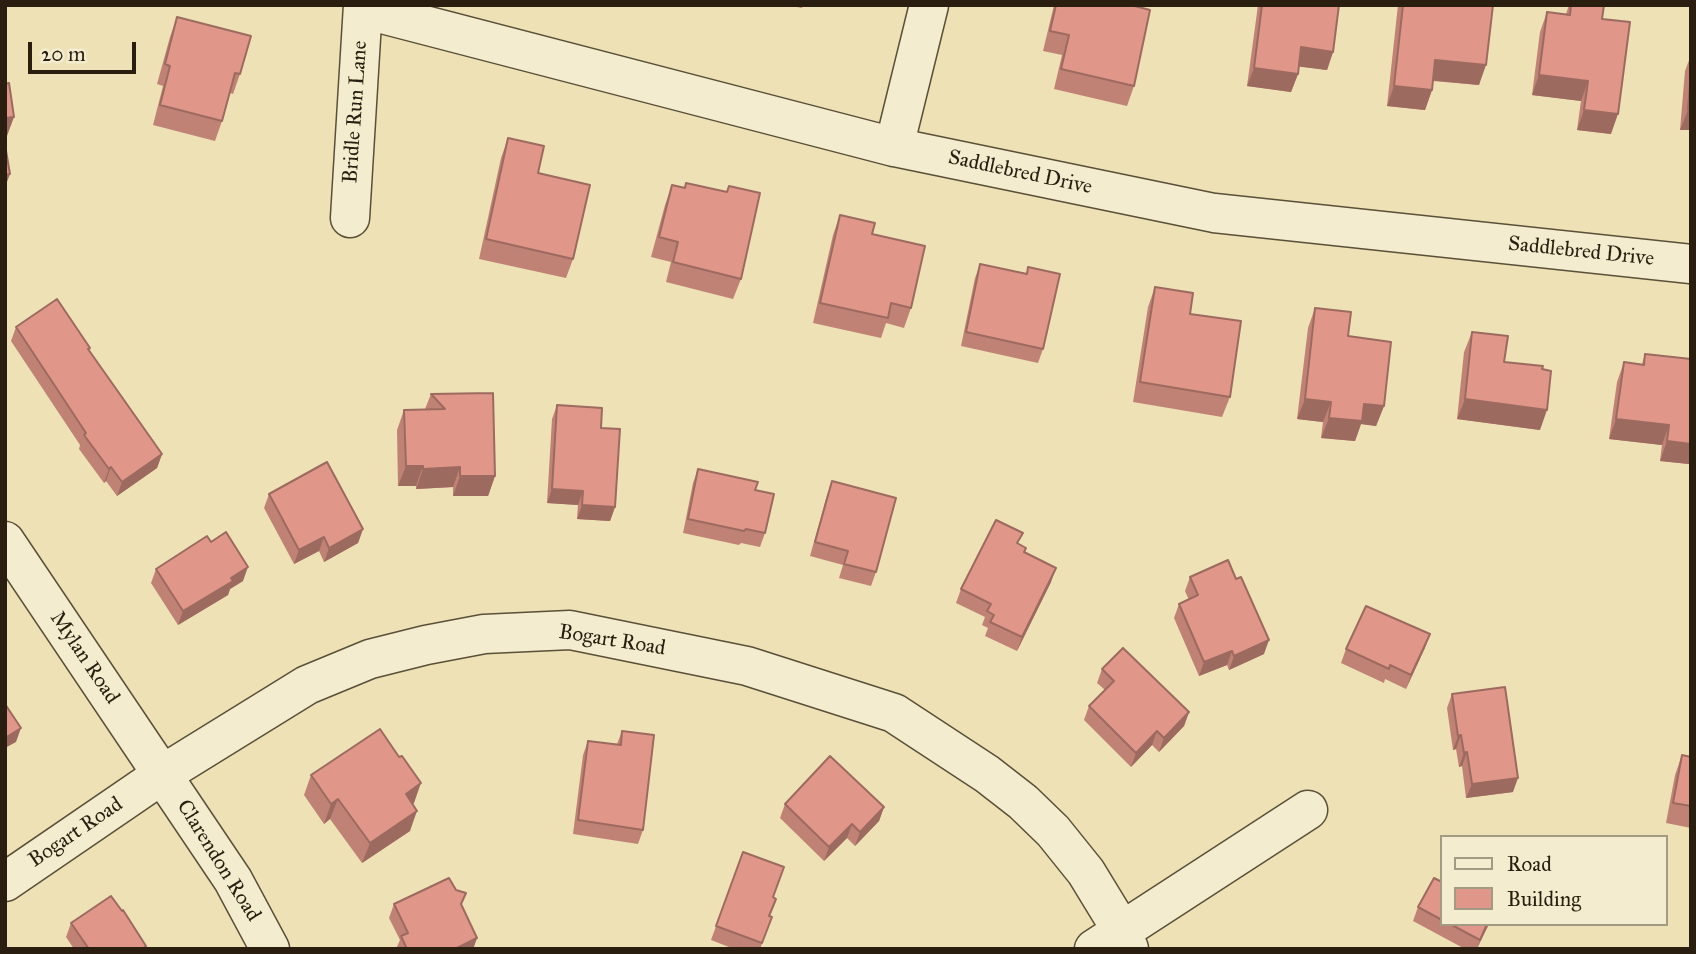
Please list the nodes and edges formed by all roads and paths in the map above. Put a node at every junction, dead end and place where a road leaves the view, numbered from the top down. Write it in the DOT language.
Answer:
graph roads {
  1 [pos="929,5"];
  2 [pos="363,7"];
  3 [pos="894,147"];
  4 [pos="350,218"];
  5 [pos="1691,264"];
  6 [pos="5,541"];
  7 [pos="163,774"];
  8 [pos="1308,810"];
  9 [pos="5,882"];
  10 [pos="1115,943"];
  11 [pos="270,949"];
  1 -- 3 [label="street"];
  2 -- 3 [label="street, Saddlebred Drive"];
  2 -- 4 [label="street, Bridle Run Lane"];
  3 -- 5 [label="street, Saddlebred Drive"];
  6 -- 7 [label="street, Mylan Road"];
  7 -- 9 [label="street, Bogart Road"];
  7 -- 10 [label="street, Bogart Road"];
  7 -- 11 [label="street, Clarendon Road"];
  8 -- 10 [label="street"];
}
